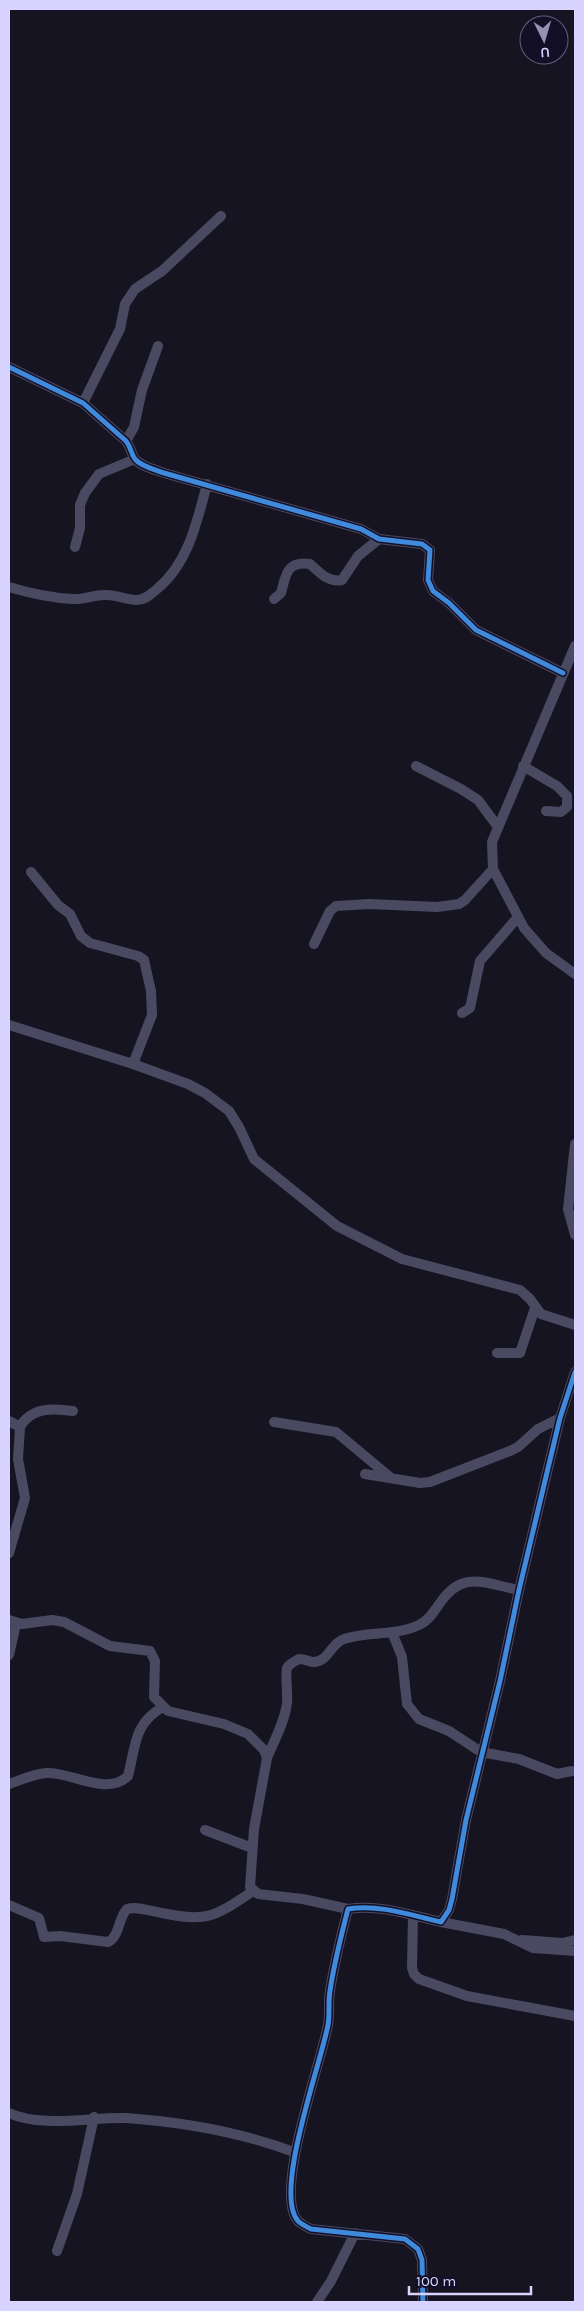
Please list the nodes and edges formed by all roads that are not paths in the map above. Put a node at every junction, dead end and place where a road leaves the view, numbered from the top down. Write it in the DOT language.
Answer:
graph roads {
  1 [pos="221,216"];
  2 [pos="158,346"];
  3 [pos="9,366"];
  4 [pos="83,403"];
  5 [pos="126,441"];
  6 [pos="135,459"];
  7 [pos="207,484"];
  8 [pos="379,539"];
  9 [pos="75,547"];
  10 [pos="9,587"];
  11 [pos="274,599"];
  12 [pos="575,646"];
  13 [pos="563,673"];
  14 [pos="416,766"];
  15 [pos="524,766"];
  16 [pos="546,811"];
  17 [pos="498,827"];
  18 [pos="493,869"];
  19 [pos="31,872"];
  20 [pos="518,917"];
  21 [pos="314,944"];
  22 [pos="575,974"];
  23 [pos="462,1013"];
  24 [pos="9,1026"];
  25 [pos="133,1064"];
  26 [pos="575,1144"];
  27 [pos="574,1159"];
  28 [pos="575,1235"];
  29 [pos="535,1308"];
  30 [pos="575,1326"];
  31 [pos="497,1353"];
  32 [pos="575,1372"];
  33 [pos="73,1411"];
  34 [pos="560,1418"];
  35 [pos="9,1421"];
  36 [pos="274,1422"];
  37 [pos="20,1427"];
  38 [pos="364,1474"];
  39 [pos="390,1478"];
  40 [pos="9,1554"];
  41 [pos="519,1590"];
  42 [pos="12,1622"];
  43 [pos="393,1634"];
  44 [pos="9,1655"];
  45 [pos="162,1707"];
  46 [pos="481,1752"];
  47 [pos="267,1758"];
  48 [pos="572,1771"];
  49 [pos="9,1784"];
  50 [pos="205,1830"];
  51 [pos="252,1848"];
  52 [pos="253,1891"];
  53 [pos="9,1905"];
  54 [pos="348,1909"];
  55 [pos="413,1915"];
  56 [pos="441,1922"];
  57 [pos="516,1940"];
  58 [pos="575,1940"];
  59 [pos="575,1951"];
  60 [pos="575,2016"];
  61 [pos="9,2113"];
  62 [pos="94,2118"];
  63 [pos="294,2152"];
  64 [pos="355,2233"];
  65 [pos="57,2251"];
  66 [pos="317,2302"];
  67 [pos="423,2302"];
  1 -- 4 [label="street"];
  2 -- 5 [label="street"];
  3 -- 4 [label="street"];
  4 -- 5 [label="street"];
  5 -- 6 [label="street"];
  6 -- 7 [label="street"];
  6 -- 9 [label="street"];
  7 -- 8 [label="street"];
  7 -- 10 [label="street"];
  8 -- 11 [label="street"];
  8 -- 13 [label="street"];
  12 -- 13 [label="street"];
  13 -- 15 [label="street"];
  14 -- 17 [label="street"];
  15 -- 16 [label="street"];
  15 -- 17 [label="street"];
  17 -- 18 [label="street"];
  18 -- 20 [label="street"];
  18 -- 21 [label="street"];
  19 -- 25 [label="street"];
  20 -- 22 [label="street"];
  20 -- 23 [label="street"];
  24 -- 25 [label="street"];
  25 -- 29 [label="street"];
  26 -- 27 [label="street"];
  27 -- 28 [label="street"];
  29 -- 30 [label="street"];
  29 -- 31 [label="street"];
  32 -- 34 [label="street"];
  33 -- 37 [label="street"];
  34 -- 39 [label="street"];
  34 -- 41 [label="street"];
  35 -- 37 [label="street"];
  36 -- 39 [label="street"];
  37 -- 40 [label="street"];
  38 -- 39 [label="street"];
  41 -- 43 [label="street"];
  41 -- 46 [label="street"];
  42 -- 44 [label="street"];
  42 -- 45 [label="street"];
  43 -- 46 [label="street"];
  43 -- 47 [label="street"];
  45 -- 47 [label="street"];
  45 -- 49 [label="street"];
  46 -- 48 [label="street"];
  46 -- 56 [label="street"];
  47 -- 51 [label="street"];
  50 -- 51 [label="street"];
  51 -- 52 [label="street"];
  52 -- 53 [label="street"];
  52 -- 54 [label="street"];
  54 -- 55 [label="street"];
  54 -- 63 [label="street"];
  55 -- 56 [label="street"];
  55 -- 60 [label="street"];
  56 -- 57 [label="street"];
  57 -- 58 [label="street"];
  57 -- 59 [label="street"];
  61 -- 62 [label="street"];
  62 -- 63 [label="street"];
  62 -- 65 [label="street"];
  63 -- 64 [label="street"];
  64 -- 66 [label="street"];
  64 -- 67 [label="street"];
}
